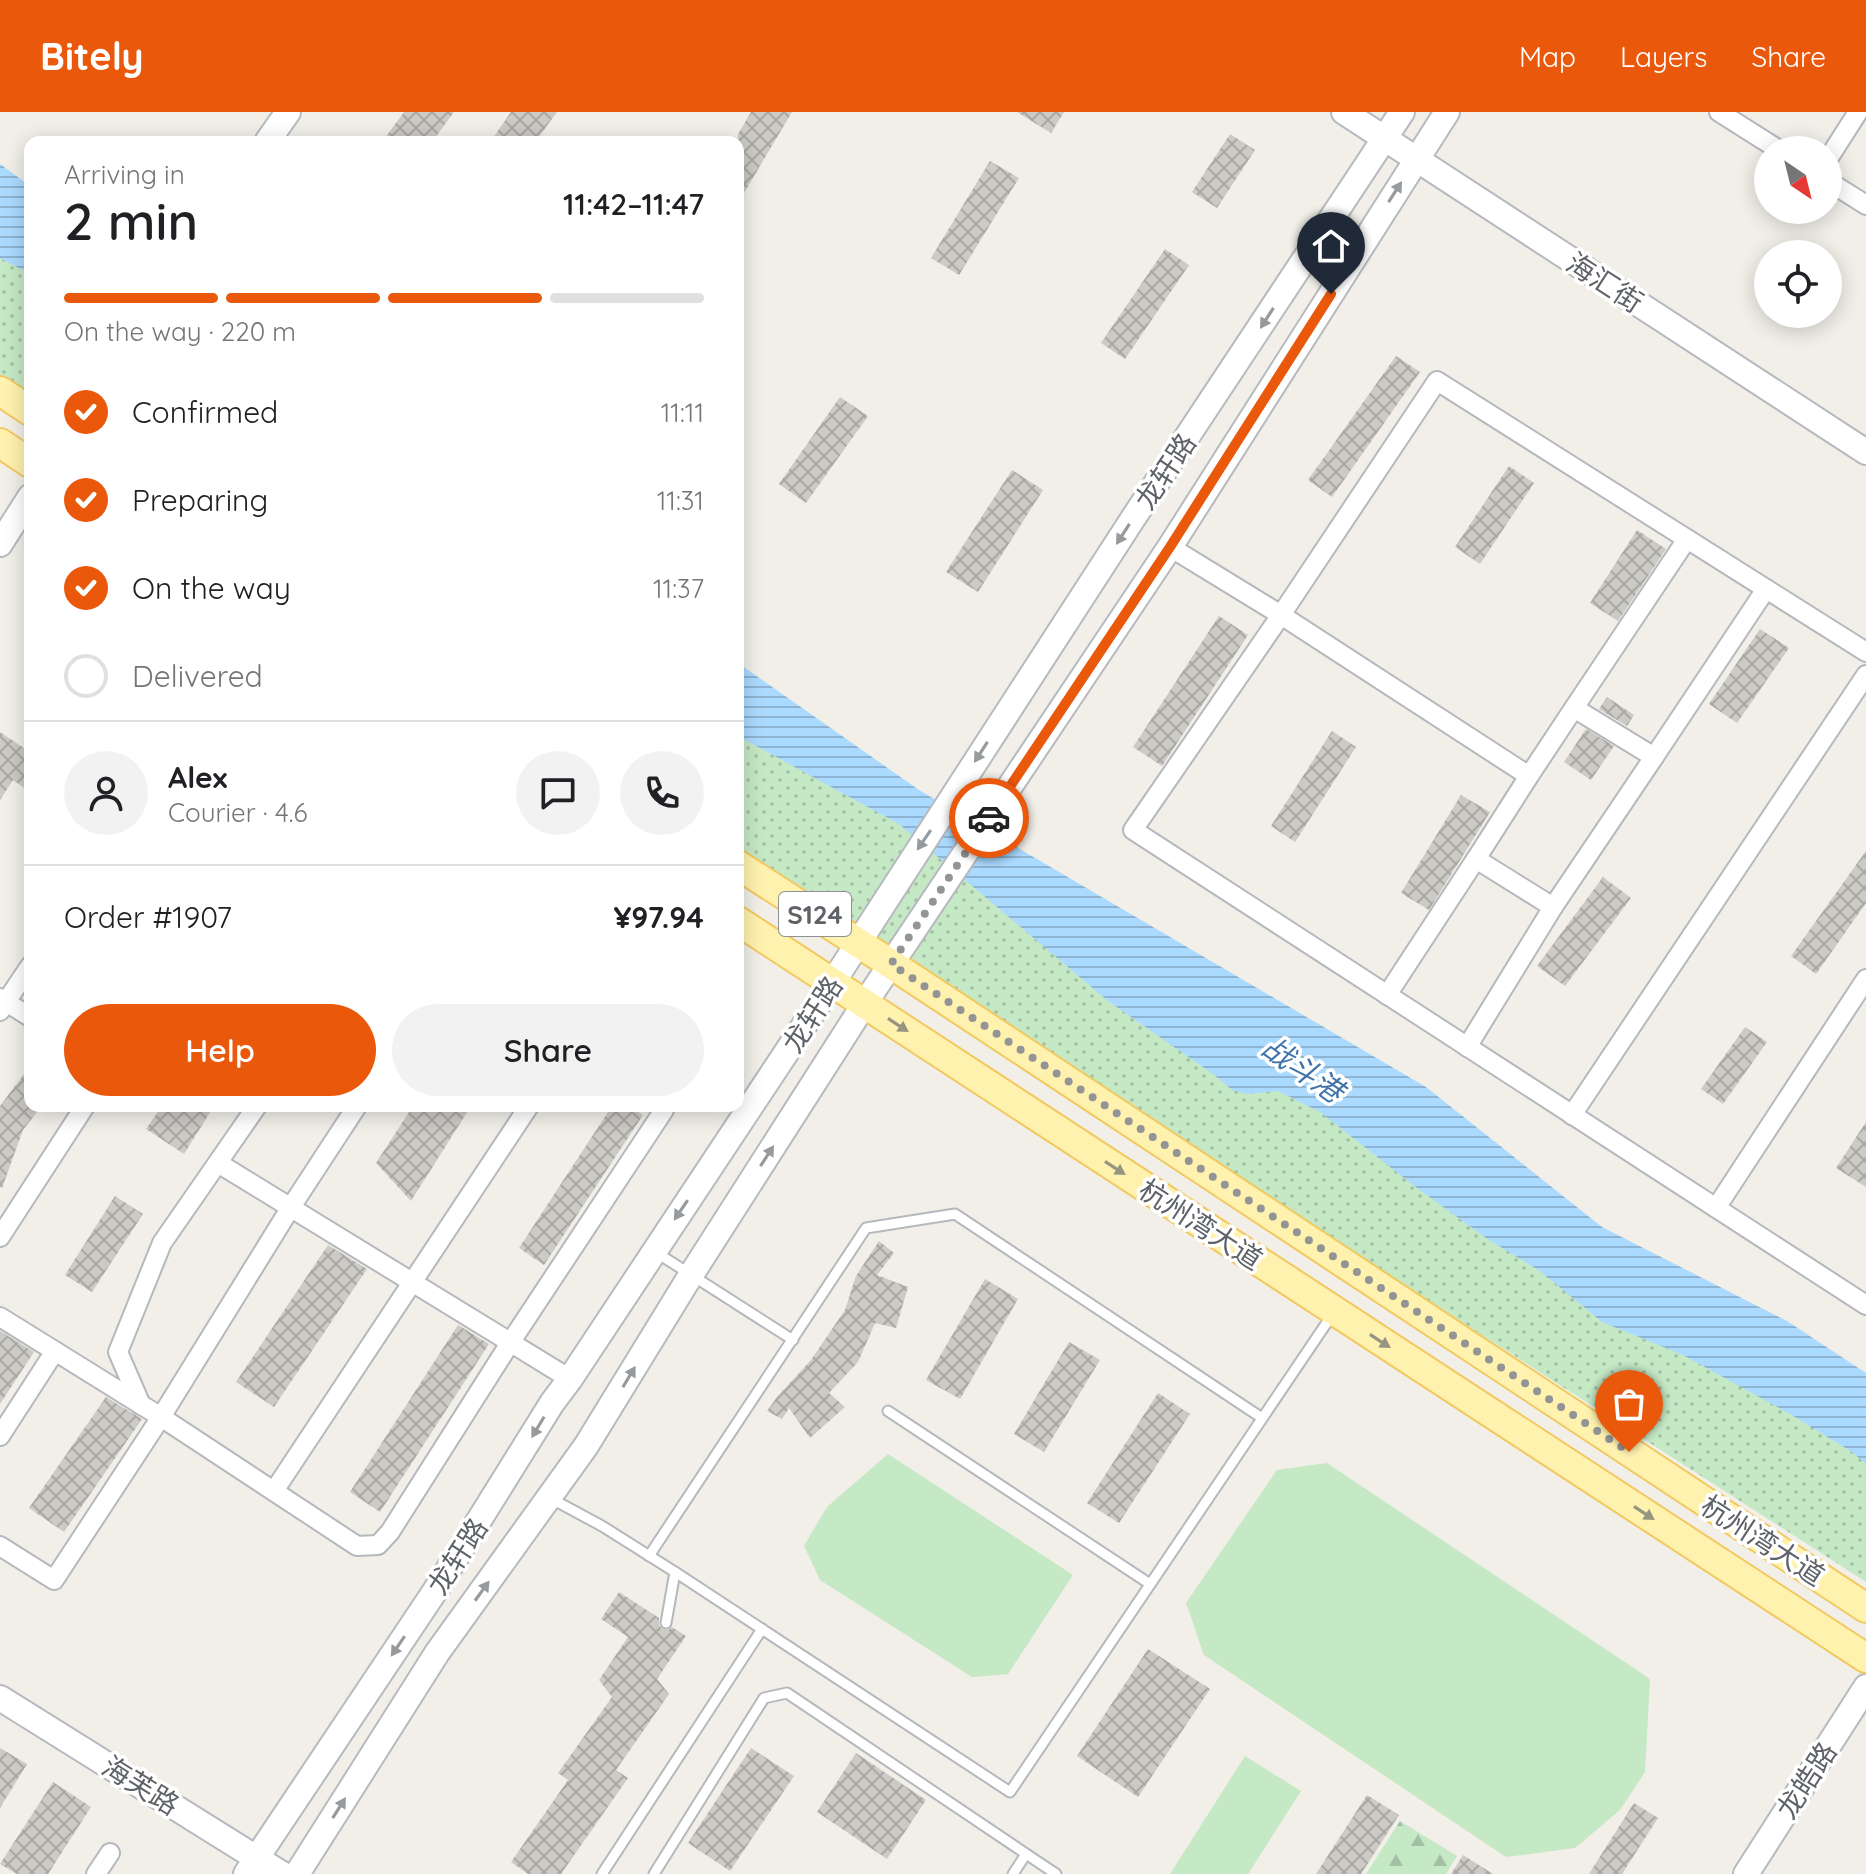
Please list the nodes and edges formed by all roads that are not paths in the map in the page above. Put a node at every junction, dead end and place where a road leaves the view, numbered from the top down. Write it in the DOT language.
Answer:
graph roads {
  1 [pos="288,112"];
  2 [pos="1344,112"];
  3 [pos="1402,112"];
  4 [pos="1447,112"];
  5 [pos="1719,112"];
  6 [pos="1858,112"];
  7 [pos="271,136"];
  8 [pos="1757,136"];
  9 [pos="1842,137"];
  10 [pos="1384,139"];
  11 [pos="1416,159"];
  12 [pos="1842,190"];
  13 [pos="1866,205"];
  14 [pos="0,391"];
  15 [pos="24,407"];
  16 [pos="0,443"];
  17 [pos="1866,452"];
  18 [pos="24,459"];
  19 [pos="24,506"];
  20 [pos="1687,539"];
  21 [pos="0,544"];
  22 [pos="1170,547"];
  23 [pos="1766,589"];
  24 [pos="1281,615"];
  25 [pos="1866,652"];
  26 [pos="1866,675"];
  27 [pos="1574,708"];
  28 [pos="1654,757"];
  29 [pos="1529,776"];
  30 [pos="1476,859"];
  31 [pos="744,869"];
  32 [pos="1553,907"];
  33 [pos="744,925"];
  34 [pos="858,942"];
  35 [pos="891,964"];
  36 [pos="24,974"];
  37 [pos="1866,979"];
  38 [pos="833,982"];
  39 [pos="1387,995"];
  40 [pos="2,1003"];
  41 [pos="865,1003"];
  42 [pos="24,1014"];
  43 [pos="1467,1047"];
  44 [pos="81,1112"];
  45 [pos="253,1112"];
  46 [pos="353,1112"];
  47 [pos="525,1112"];
  48 [pos="663,1112"];
  49 [pos="1572,1115"];
  50 [pos="218,1163"];
  51 [pos="291,1207"];
  52 [pos="1716,1208"];
  53 [pos="0,1237"];
  54 [pos="654,1251"];
  55 [pos="691,1275"];
  56 [pos="412,1282"];
  57 [pos="1866,1305"];
  58 [pos="1334,1311"];
  59 [pos="0,1317"];
  60 [pos="793,1340"];
  61 [pos="510,1343"];
  62 [pos="55,1351"];
  63 [pos="570,1379"];
  64 [pos="142,1405"];
  65 [pos="888,1411"];
  66 [pos="161,1417"];
  67 [pos="1262,1418"];
  68 [pos="0,1436"];
  69 [pos="274,1491"];
  70 [pos="550,1498"];
  71 [pos="0,1546"];
  72 [pos="649,1556"];
  73 [pos="675,1572"];
  74 [pos="1150,1584"];
  75 [pos="1866,1608"];
  76 [pos="666,1623"];
  77 [pos="762,1629"];
  78 [pos="1866,1658"];
  79 [pos="1866,1687"];
  80 [pos="0,1698"];
  81 [pos="110,1853"];
  82 [pos="1026,1854"];
  83 [pos="252,1865"];
  84 [pos="96,1874"];
  85 [pos="282,1874"];
  86 [pos="297,1874"];
  87 [pos="602,1874"];
  88 [pos="654,1874"];
  89 [pos="1013,1874"];
  90 [pos="1056,1874"];
  91 [pos="1746,1874"];
  1 -- 7 [label="street"];
  2 -- 10 [label="street, 海汇街"];
  3 -- 10 [label="street, 龙轩路"];
  4 -- 11 [label="street"];
  5 -- 8 [label="street"];
  6 -- 9 [label="street"];
  10 -- 11 [label="street, 海汇街"];
  10 -- 34 [label="street, 龙轩路, one-way"];
  11 -- 17 [label="street, 海汇街"];
  22 -- 11 [label="street, one-way"];
  12 -- 13 [label="street"];
  14 -- 15 [label="main road"];
  16 -- 18 [label="main road"];
  19 -- 21 [label="street"];
  20 -- 23 [label="street"];
  20 -- 24 [label="street"];
  20 -- 27 [label="street"];
  22 -- 24 [label="street"];
  22 -- 35 [label="street"];
  23 -- 25 [label="street"];
  23 -- 28 [label="street"];
  24 -- 29 [label="street"];
  24 -- 39 [label="street"];
  26 -- 49 [label="street"];
  27 -- 28 [label="street"];
  27 -- 29 [label="street"];
  28 -- 32 [label="street"];
  29 -- 30 [label="street"];
  30 -- 32 [label="street"];
  30 -- 39 [label="street"];
  31 -- 34 [label="main road, 杭州湾大道 / S124"];
  32 -- 43 [label="street"];
  33 -- 38 [label="main road, 杭州湾大道 / S124"];
  34 -- 35 [label="main road, 杭州湾大道 / S124"];
  34 -- 38 [label="street, 龙轩路"];
  35 -- 41 [label="street"];
  35 -- 75 [label="main road, 杭州湾大道 / S124"];
  36 -- 40 [label="street"];
  37 -- 52 [label="street"];
  38 -- 41 [label="main road, 杭州湾大道 / S124"];
  38 -- 54 [label="street, 龙轩路, one-way"];
  39 -- 43 [label="street"];
  40 -- 42 [label="street"];
  55 -- 41 [label="street, one-way"];
  41 -- 58 [label="main road, 杭州湾大道 / S124, one-way"];
  43 -- 49 [label="street"];
  44 -- 53 [label="street"];
  45 -- 50 [label="street"];
  46 -- 51 [label="street"];
  47 -- 56 [label="street"];
  48 -- 61 [label="street"];
  49 -- 52 [label="street"];
  50 -- 51 [label="street"];
  50 -- 64 [label="street"];
  51 -- 56 [label="street"];
  51 -- 66 [label="street"];
  52 -- 57 [label="street"];
  54 -- 55 [label="lane"];
  54 -- 63 [label="street, 龙轩路"];
  55 -- 60 [label="lane"];
  70 -- 55 [label="street, one-way"];
  56 -- 61 [label="street"];
  56 -- 69 [label="street"];
  58 -- 67 [label="lane"];
  58 -- 78 [label="main road, 杭州湾大道 / S124, one-way"];
  59 -- 62 [label="street"];
  60 -- 67 [label="lane"];
  60 -- 72 [label="lane"];
  61 -- 63 [label="street"];
  61 -- 69 [label="street"];
  62 -- 64 [label="street"];
  62 -- 68 [label="street"];
  63 -- 83 [label="street, 龙轩路, one-way"];
  64 -- 66 [label="street"];
  65 -- 74 [label="lane"];
  66 -- 69 [label="street"];
  66 -- 71 [label="street"];
  67 -- 74 [label="lane"];
  70 -- 72 [label="lane"];
  86 -- 70 [label="street, one-way"];
  72 -- 73 [label="lane"];
  73 -- 76 [label="lane"];
  73 -- 77 [label="lane"];
  74 -- 77 [label="lane"];
  77 -- 87 [label="lane"];
  79 -- 91 [label="street, 龙皓路"];
  80 -- 83 [label="street, 海芙路"];
  81 -- 84 [label="street"];
  82 -- 88 [label="lane"];
  82 -- 89 [label="lane"];
  82 -- 90 [label="lane"];
  83 -- 85 [label="street, 海芙路"];
}
